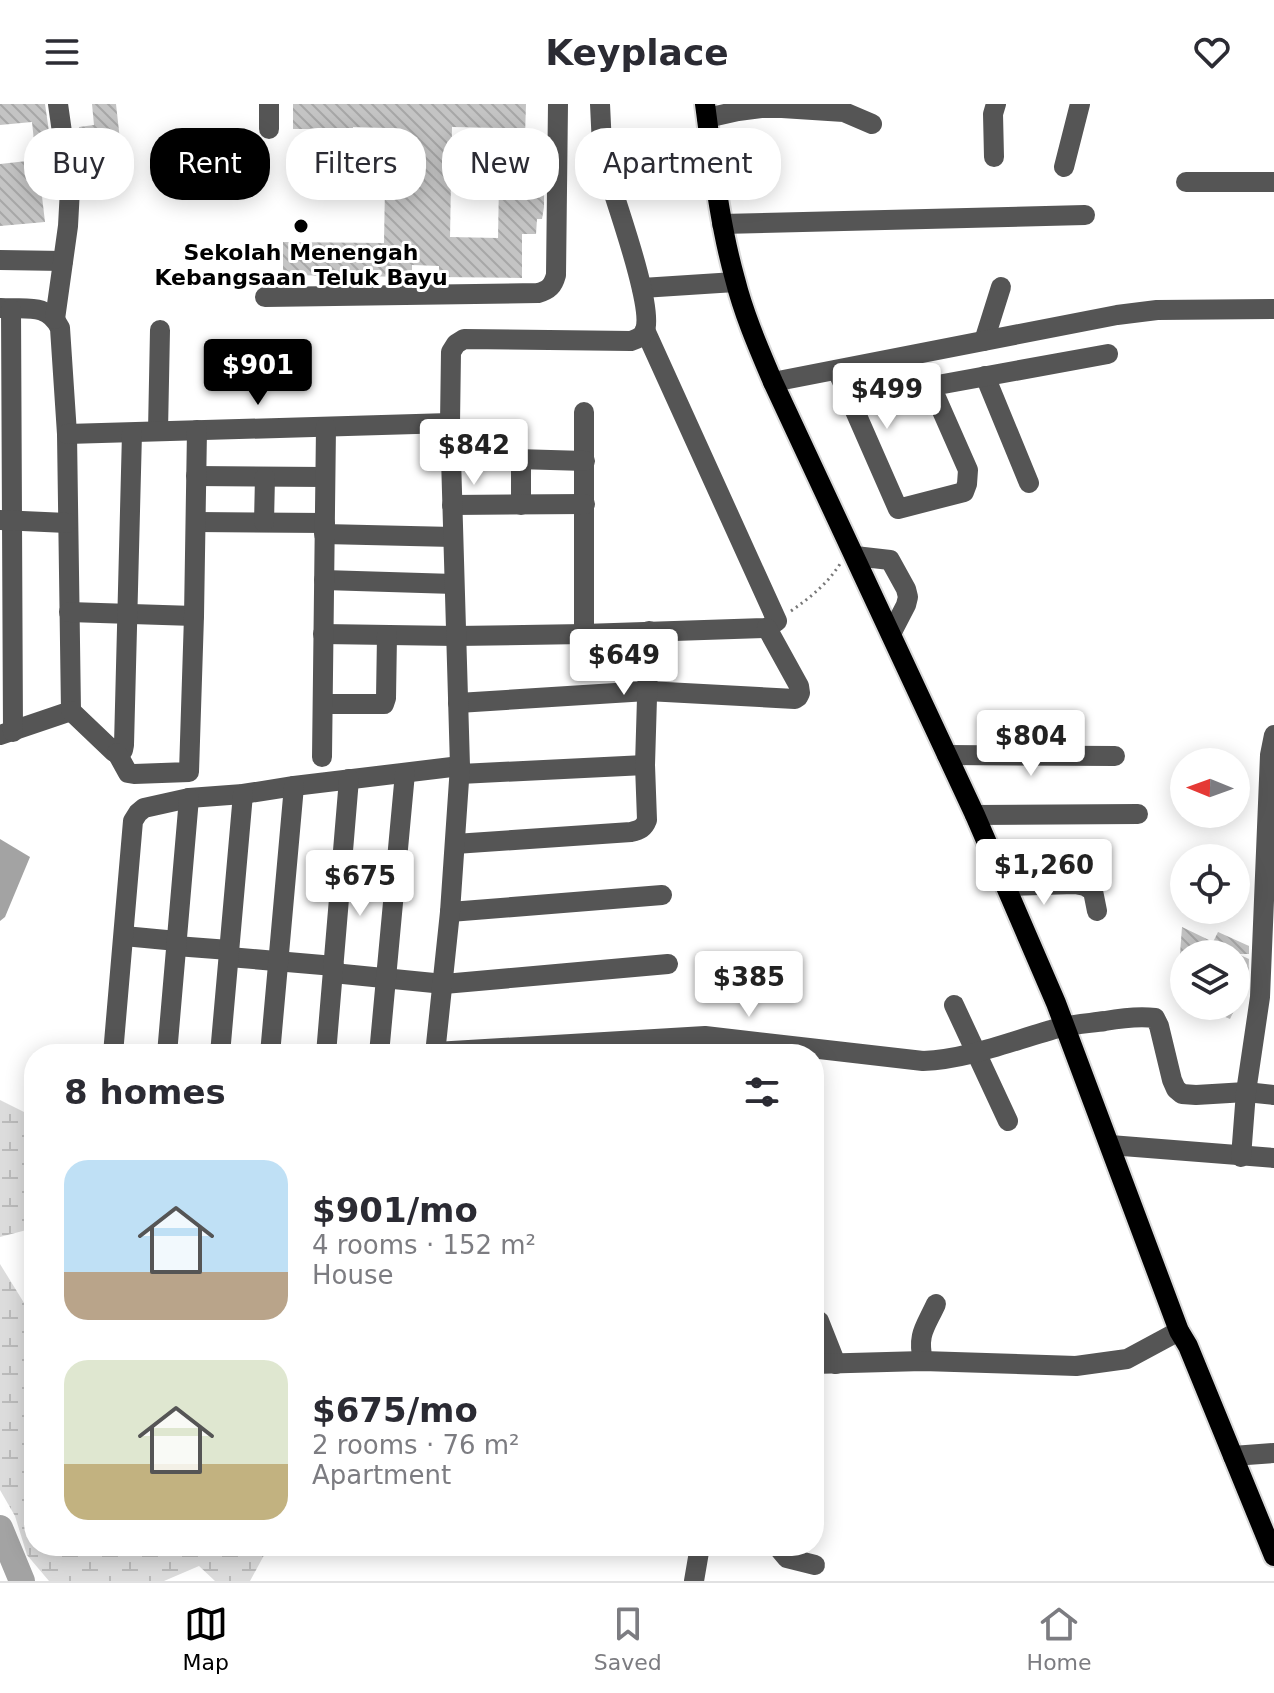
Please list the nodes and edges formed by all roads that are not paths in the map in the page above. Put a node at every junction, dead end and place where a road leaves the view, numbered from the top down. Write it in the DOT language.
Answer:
graph roads {
  1 [pos="58,104"];
  2 [pos="269,104"];
  3 [pos="558,104"];
  4 [pos="600,104"];
  5 [pos="996,104"];
  6 [pos="1080,104"];
  7 [pos="761,106"];
  8 [pos="808,107"];
  9 [pos="706,111"];
  10 [pos="872,124"];
  11 [pos="269,128"];
  12 [pos="994,157"];
  13 [pos="1064,167"];
  14 [pos="1186,182"];
  15 [pos="1274,182"];
  16 [pos="1085,215"];
  17 [pos="722,224"];
  18 [pos="0,260"];
  19 [pos="63,261"];
  20 [pos="735,282"];
  21 [pos="662,287"];
  22 [pos="1001,287"];
  23 [pos="265,297"];
  24 [pos="6,308"];
  25 [pos="1274,309"];
  26 [pos="55,319"];
  27 [pos="160,330"];
  28 [pos="645,330"];
  29 [pos="984,341"];
  30 [pos="1108,354"];
  31 [pos="837,370"];
  32 [pos="985,376"];
  33 [pos="773,382"];
  34 [pos="931,386"];
  35 [pos="850,401"];
  36 [pos="584,412"];
  37 [pos="450,423"];
  38 [pos="326,427"];
  39 [pos="197,430"];
  40 [pos="158,431"];
  41 [pos="132,433"];
  42 [pos="67,434"];
  43 [pos="451,457"];
  44 [pos="521,459"];
  45 [pos="585,461"];
  46 [pos="196,476"];
  47 [pos="265,477"];
  48 [pos="325,477"];
  49 [pos="1029,483"];
  50 [pos="585,504"];
  51 [pos="452,505"];
  52 [pos="521,505"];
  53 [pos="6,520"];
  54 [pos="196,522"];
  55 [pos="264,522"];
  56 [pos="67,523"];
  57 [pos="324,528"];
  58 [pos="453,537"];
  59 [pos="853,552"];
  60 [pos="324,580"];
  61 [pos="454,584"];
  62 [pos="69,612"];
  63 [pos="127,613"];
  64 [pos="194,616"];
  65 [pos="767,628"];
  66 [pos="649,631"];
  67 [pos="323,634"];
  68 [pos="584,634"];
  69 [pos="891,634"];
  70 [pos="387,635"];
  71 [pos="456,636"];
  72 [pos="647,691"];
  73 [pos="458,703"];
  74 [pos="323,704"];
  75 [pos="71,711"];
  76 [pos="6,734"];
  77 [pos="1274,735"];
  78 [pos="117,753"];
  79 [pos="947,755"];
  80 [pos="1115,756"];
  81 [pos="322,757"];
  82 [pos="645,765"];
  83 [pos="460,770"];
  84 [pos="405,773"];
  85 [pos="1271,778"];
  86 [pos="349,779"];
  87 [pos="294,786"];
  88 [pos="243,794"];
  89 [pos="189,798"];
  90 [pos="1138,814"];
  91 [pos="975,815"];
  92 [pos="455,844"];
  93 [pos="1006,886"];
  94 [pos="662,895"];
  95 [pos="1097,911"];
  96 [pos="450,912"];
  97 [pos="124,936"];
  98 [pos="176,943"];
  99 [pos="229,953"];
  100 [pos="278,960"];
  101 [pos="668,964"];
  102 [pos="334,969"];
  103 [pos="386,979"];
  104 [pos="444,984"];
  105 [pos="1267,998"];
  106 [pos="954,1005"];
  107 [pos="1065,1026"];
  108 [pos="114,1044"];
  109 [pos="168,1044"];
  110 [pos="221,1044"];
  111 [pos="271,1044"];
  112 [pos="327,1044"];
  113 [pos="380,1044"];
  114 [pos="436,1044"];
  115 [pos="975,1053"];
  116 [pos="824,1054"];
  117 [pos="1246,1092"];
  118 [pos="1274,1095"];
  119 [pos="1008,1121"];
  120 [pos="1110,1145"];
  121 [pos="1241,1157"];
  122 [pos="1274,1158"];
  123 [pos="936,1304"];
  124 [pos="1179,1331"];
  125 [pos="824,1334"];
  126 [pos="923,1361"];
  127 [pos="824,1364"];
  128 [pos="836,1364"];
  129 [pos="1274,1453"];
  130 [pos="1233,1456"];
  131 [pos="698,1556"];
  132 [pos="785,1556"];
  133 [pos="1274,1556"];
  134 [pos="815,1565"];
  135 [pos="694,1581"];
  1 -- 19 [label="street"];
  2 -- 11 [label="street"];
  3 -- 23 [label="street"];
  4 -- 21 [label="street"];
  5 -- 12 [label="street"];
  6 -- 13 [label="street"];
  7 -- 8 [label="street"];
  7 -- 9 [label="street"];
  8 -- 10 [label="street"];
  9 -- 17 [label="main road"];
  14 -- 15 [label="street"];
  16 -- 17 [label="street"];
  17 -- 20 [label="main road"];
  18 -- 19 [label="street"];
  19 -- 26 [label="street"];
  20 -- 21 [label="street"];
  20 -- 33 [label="main road"];
  21 -- 28 [label="street"];
  22 -- 29 [label="street"];
  24 -- 26 [label="street"];
  24 -- 53 [label="street"];
  25 -- 29 [label="street"];
  26 -- 42 [label="street"];
  27 -- 40 [label="street"];
  28 -- 37 [label="street"];
  28 -- 65 [label="street"];
  29 -- 31 [label="street"];
  30 -- 32 [label="street"];
  31 -- 33 [label="street"];
  31 -- 35 [label="street"];
  32 -- 34 [label="street"];
  32 -- 49 [label="street"];
  33 -- 59 [label="main road"];
  34 -- 35 [label="street"];
  34 -- 35 [label="street"];
  36 -- 45 [label="street"];
  37 -- 38 [label="street"];
  37 -- 43 [label="street"];
  38 -- 39 [label="street"];
  38 -- 48 [label="street"];
  39 -- 40 [label="street"];
  39 -- 46 [label="street"];
  40 -- 41 [label="street"];
  41 -- 42 [label="street"];
  41 -- 63 [label="street"];
  42 -- 56 [label="street"];
  43 -- 44 [label="street"];
  43 -- 51 [label="street"];
  44 -- 45 [label="street"];
  44 -- 52 [label="street"];
  45 -- 50 [label="street"];
  46 -- 47 [label="street"];
  46 -- 54 [label="street"];
  47 -- 48 [label="street"];
  47 -- 55 [label="street"];
  48 -- 57 [label="street"];
  50 -- 52 [label="street"];
  50 -- 68 [label="street"];
  51 -- 52 [label="street"];
  51 -- 58 [label="street"];
  53 -- 56 [label="street"];
  53 -- 76 [label="street"];
  54 -- 55 [label="street"];
  54 -- 64 [label="street"];
  55 -- 57 [label="street"];
  56 -- 62 [label="street"];
  57 -- 58 [label="street"];
  57 -- 60 [label="street"];
  58 -- 61 [label="street"];
  59 -- 69 [label="main road"];
  59 -- 69 [label="street"];
  60 -- 61 [label="street"];
  60 -- 67 [label="street"];
  61 -- 71 [label="street"];
  62 -- 63 [label="street"];
  62 -- 75 [label="street"];
  63 -- 64 [label="street"];
  63 -- 78 [label="street"];
  64 -- 78 [label="street"];
  65 -- 66 [label="street"];
  65 -- 72 [label="street"];
  66 -- 68 [label="street"];
  66 -- 72 [label="street"];
  67 -- 70 [label="street"];
  67 -- 74 [label="street"];
  68 -- 71 [label="street"];
  69 -- 79 [label="main road"];
  70 -- 71 [label="street"];
  70 -- 74 [label="street"];
  71 -- 73 [label="street"];
  72 -- 73 [label="street"];
  72 -- 82 [label="street"];
  73 -- 83 [label="street"];
  74 -- 81 [label="street"];
  75 -- 76 [label="street"];
  75 -- 78 [label="street"];
  77 -- 85 [label="street"];
  79 -- 80 [label="street"];
  79 -- 91 [label="main road"];
  82 -- 83 [label="street"];
  82 -- 92 [label="street"];
  83 -- 84 [label="street"];
  83 -- 92 [label="street"];
  84 -- 86 [label="street"];
  84 -- 103 [label="street"];
  85 -- 105 [label="street"];
  86 -- 87 [label="street"];
  86 -- 102 [label="street"];
  87 -- 88 [label="street"];
  87 -- 100 [label="street"];
  88 -- 89 [label="street"];
  88 -- 99 [label="street"];
  89 -- 97 [label="street"];
  89 -- 98 [label="street"];
  90 -- 91 [label="street"];
  91 -- 93 [label="main road"];
  92 -- 96 [label="street"];
  93 -- 95 [label="street"];
  93 -- 107 [label="main road"];
  94 -- 96 [label="street"];
  96 -- 104 [label="street"];
  97 -- 98 [label="street"];
  97 -- 108 [label="street"];
  98 -- 99 [label="street"];
  98 -- 109 [label="street"];
  99 -- 100 [label="street"];
  99 -- 110 [label="street"];
  100 -- 102 [label="street"];
  100 -- 111 [label="street"];
  101 -- 104 [label="street"];
  102 -- 103 [label="street"];
  102 -- 112 [label="street"];
  103 -- 104 [label="street"];
  103 -- 113 [label="street"];
  104 -- 114 [label="street"];
  105 -- 117 [label="street"];
  106 -- 115 [label="street"];
  107 -- 115 [label="street"];
  107 -- 117 [label="street"];
  107 -- 120 [label="main road"];
  115 -- 116 [label="street"];
  115 -- 119 [label="street"];
  117 -- 118 [label="street"];
  117 -- 121 [label="street"];
  120 -- 121 [label="street"];
  120 -- 124 [label="main road"];
  121 -- 122 [label="street"];
  123 -- 126 [label="street"];
  124 -- 126 [label="street"];
  124 -- 130 [label="main road"];
  125 -- 128 [label="street"];
  126 -- 128 [label="street"];
  127 -- 128 [label="street"];
  129 -- 130 [label="street"];
  130 -- 133 [label="main road"];
  131 -- 135 [label="street"];
  132 -- 134 [label="street"];
}
